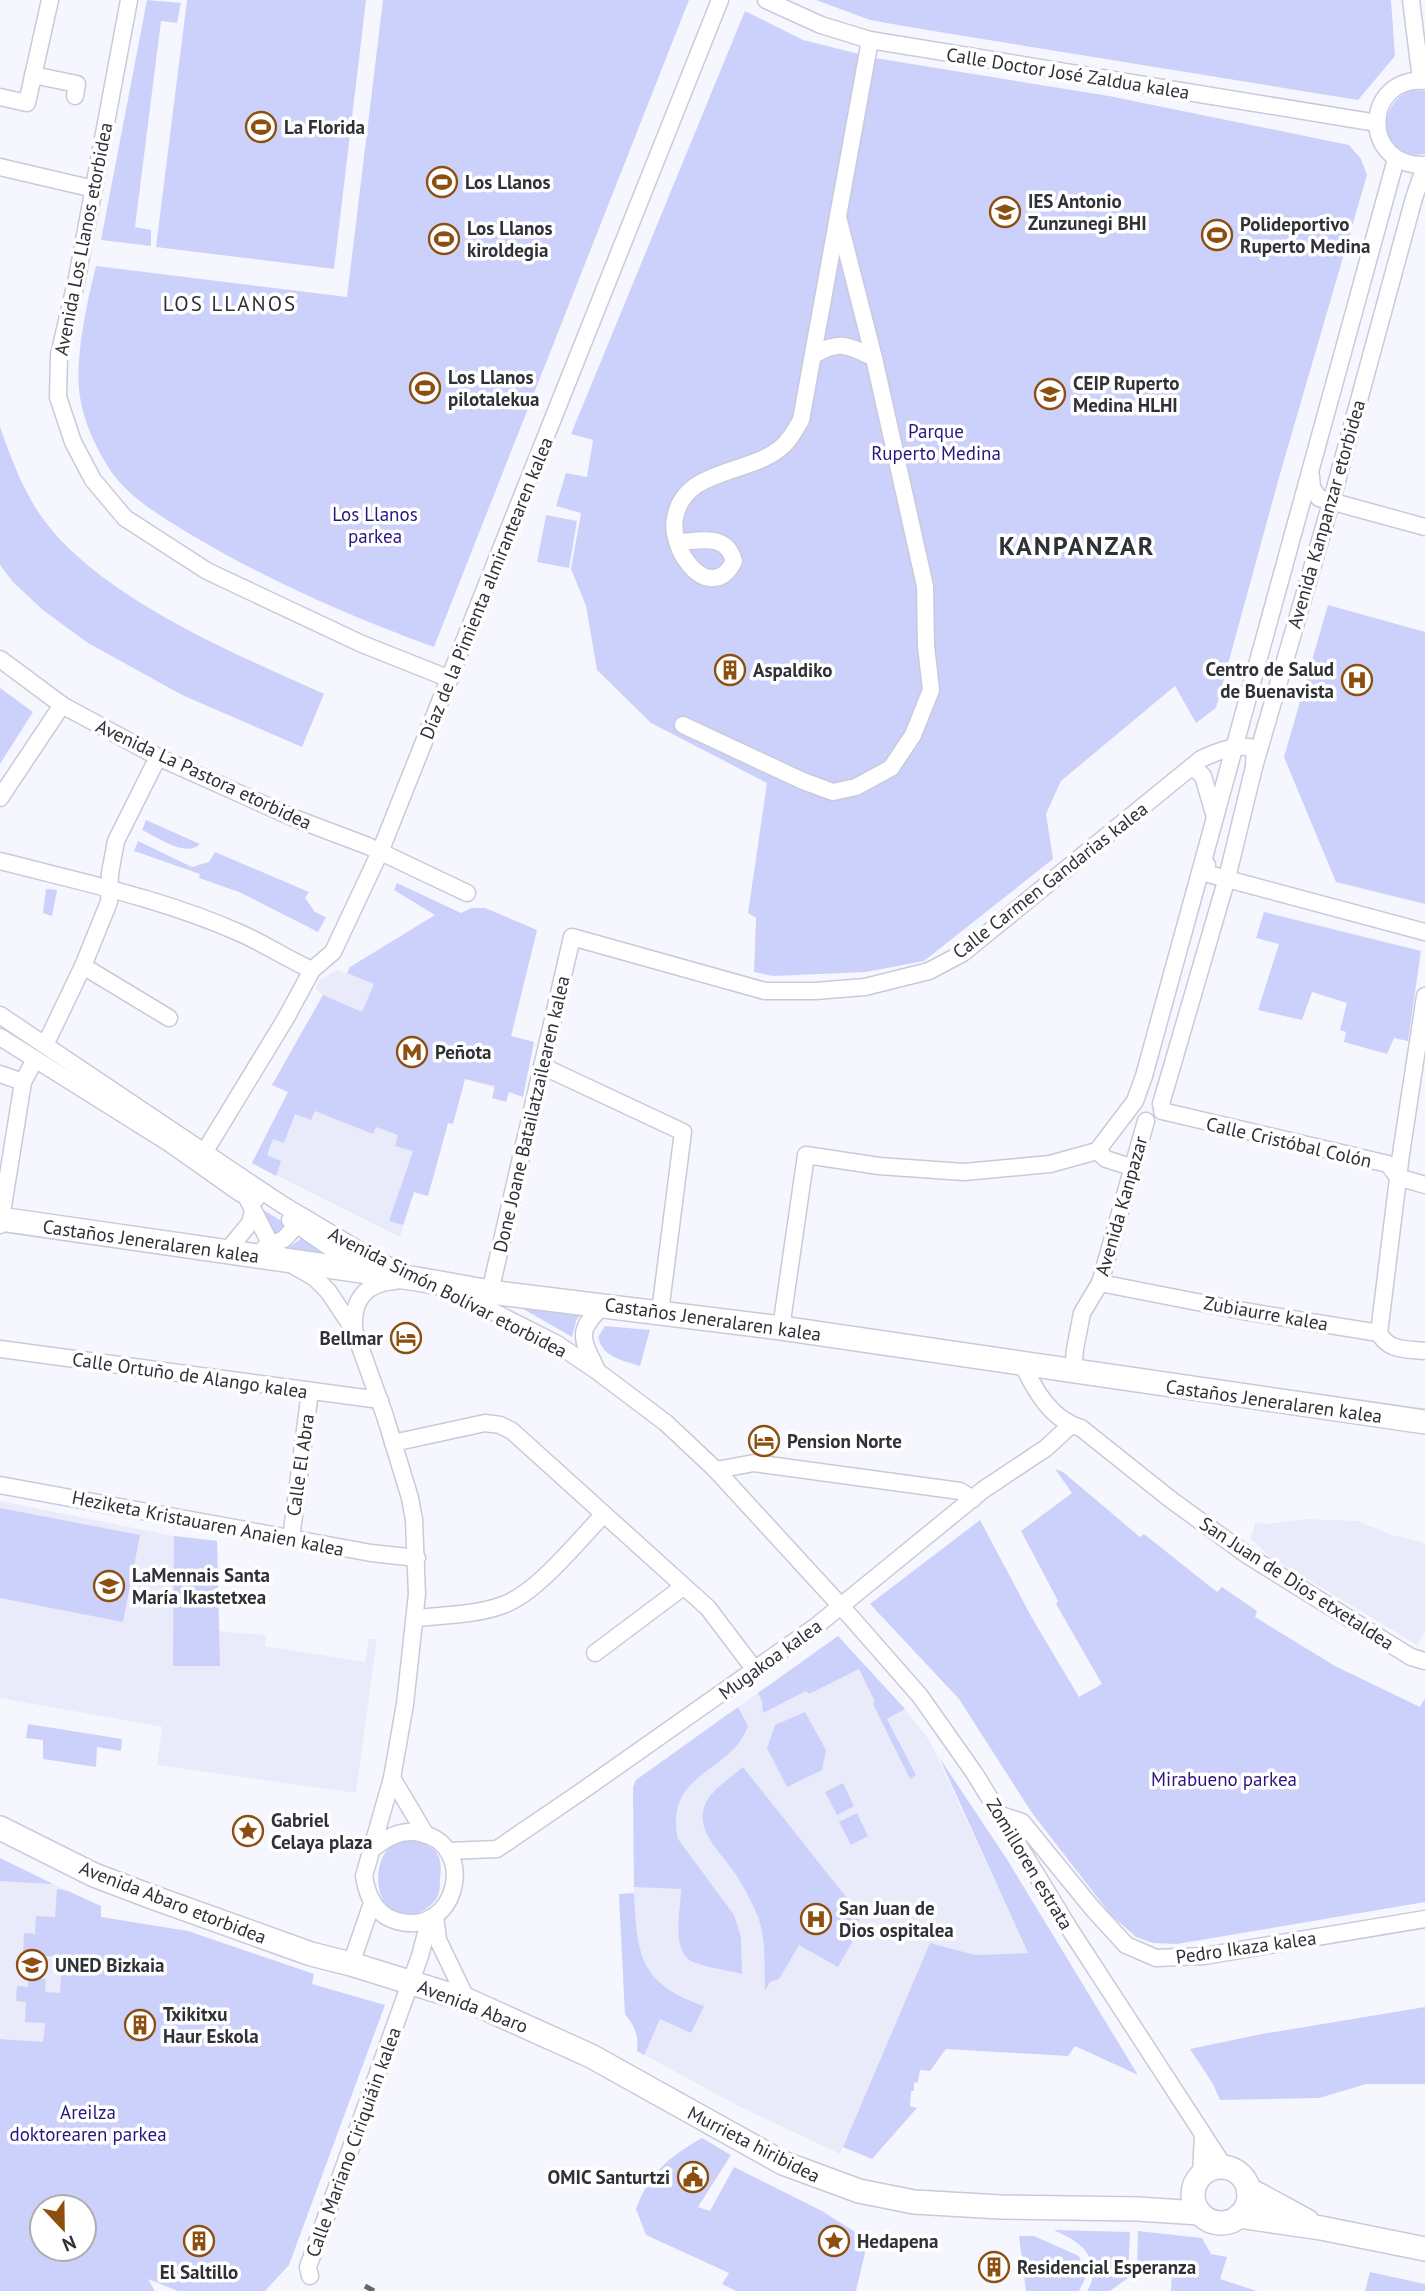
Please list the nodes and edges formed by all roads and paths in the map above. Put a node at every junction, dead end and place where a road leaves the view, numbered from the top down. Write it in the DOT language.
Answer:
graph roads {
  1 [pos="50,0"];
  2 [pos="129,0"];
  3 [pos="720,0"];
  4 [pos="766,0"];
  5 [pos="1411,0"];
  6 [pos="870,40"];
  7 [pos="33,75"];
  8 [pos="1423,81"];
  9 [pos="75,96"];
  10 [pos="0,97"];
  11 [pos="1377,123"];
  12 [pos="1396,159"];
  13 [pos="1425,166"];
  14 [pos="0,167"];
  15 [pos="94,189"];
  16 [pos="838,217"];
  17 [pos="814,355"];
  18 [pos="874,358"];
  19 [pos="1311,473"];
  20 [pos="1331,503"];
  21 [pos="1425,527"];
  22 [pos="679,542"];
  23 [pos="0,659"];
  24 [pos="450,679"];
  25 [pos="62,705"];
  26 [pos="683,725"];
  27 [pos="1234,748"];
  28 [pos="158,757"];
  29 [pos="1193,767"];
  30 [pos="1254,767"];
  31 [pos="0,798"];
  32 [pos="1215,818"];
  33 [pos="380,852"];
  34 [pos="0,861"];
  35 [pos="1201,872"];
  36 [pos="1227,878"];
  37 [pos="109,889"];
  38 [pos="467,893"];
  39 [pos="1425,932"];
  40 [pos="572,937"];
  41 [pos="83,967"];
  42 [pos="312,970"];
  43 [pos="1425,996"];
  44 [pos="0,1016"];
  45 [pos="169,1018"];
  46 [pos="0,1037"];
  47 [pos="42,1043"];
  48 [pos="35,1059"];
  49 [pos="542,1066"];
  50 [pos="0,1074"];
  51 [pos="23,1082"];
  52 [pos="1139,1103"];
  53 [pos="1162,1108"];
  54 [pos="1146,1121"];
  55 [pos="205,1151"];
  56 [pos="1097,1151"];
  57 [pos="1131,1167"];
  58 [pos="1411,1181"];
  59 [pos="250,1204"];
  60 [pos="296,1219"];
  61 [pos="0,1221"];
  62 [pos="235,1253"];
  63 [pos="277,1253"];
  64 [pos="366,1272"];
  65 [pos="417,1279"];
  66 [pos="1100,1283"];
  67 [pos="490,1292"];
  68 [pos="605,1304"];
  69 [pos="660,1312"];
  70 [pos="781,1328"];
  71 [pos="354,1330"];
  72 [pos="1379,1333"];
  73 [pos="0,1349"];
  74 [pos="1425,1351"];
  75 [pos="1022,1363"];
  76 [pos="1073,1370"];
  77 [pos="597,1371"];
  78 [pos="310,1391"];
  79 [pos="380,1400"];
  80 [pos="1425,1422"];
  81 [pos="1071,1425"];
  82 [pos="393,1443"];
  83 [pos="716,1469"];
  84 [pos="0,1485"];
  85 [pos="973,1499"];
  86 [pos="604,1514"];
  87 [pos="291,1539"];
  88 [pos="417,1558"];
  89 [pos="683,1587"];
  90 [pos="840,1606"];
  91 [pos="416,1618"];
  92 [pos="596,1653"];
  93 [pos="1425,1661"];
  94 [pos="755,1670"];
  95 [pos="392,1778"];
  96 [pos="1001,1815"];
  97 [pos="0,1828"];
  98 [pos="426,1835"];
  99 [pos="371,1850"];
  100 [pos="449,1851"];
  101 [pos="372,1903"];
  102 [pos="433,1917"];
  103 [pos="1425,1919"];
  104 [pos="351,1964"];
  105 [pos="411,1982"];
  106 [pos="467,2000"];
  107 [pos="591,2056"];
  108 [pos="1203,2134"];
  109 [pos="1225,2168"];
  110 [pos="1198,2182"];
  111 [pos="1248,2189"];
  112 [pos="1138,2209"];
  113 [pos="1199,2213"];
  114 [pos="1239,2216"];
  115 [pos="1321,2228"];
  116 [pos="1425,2249"];
  117 [pos="310,2276"];
  1 -- 7 [label="street"];
  2 -- 15 [label="street, Avenida Los Llanos etorbidea"];
  3 -- 24 [label="street, Díaz de la Pimienta almirantearen kalea"];
  4 -- 6 [label="street, Calle Doctor José Zaldua kalea"];
  5 -- 8 [label="street"];
  6 -- 11 [label="street, Calle Doctor José Zaldua kalea"];
  6 -- 16 [label="street"];
  7 -- 9 [label="street"];
  7 -- 10 [label="street"];
  8 -- 11 [label="street"];
  11 -- 12 [label="street"];
  12 -- 13 [label="street"];
  12 -- 19 [label="street, Avenida Kanpanzar etorbidea"];
  13 -- 20 [label="street, Avenida Kanpanzar etorbidea"];
  14 -- 15 [label="street"];
  15 -- 24 [label="street, Avenida Los Llanos etorbidea"];
  16 -- 17 [label="street"];
  16 -- 18 [label="street"];
  17 -- 18 [label="street"];
  17 -- 22 [label="street"];
  18 -- 26 [label="street"];
  19 -- 20 [label="street"];
  19 -- 27 [label="street, Avenida Kanpanzar etorbidea"];
  20 -- 21 [label="street"];
  20 -- 30 [label="street, Avenida Kanpanzar etorbidea"];
  23 -- 25 [label="street, Avenida La Pastora etorbidea"];
  24 -- 33 [label="street, Díaz de la Pimienta almirantearen kalea"];
  25 -- 28 [label="street, Avenida La Pastora etorbidea"];
  25 -- 31 [label="street"];
  27 -- 29 [label="street, Calle Carmen Gandarias kalea"];
  27 -- 30 [label="street"];
  27 -- 32 [label="street, Avenida Kanpanzar etorbidea"];
  28 -- 33 [label="street, Avenida La Pastora etorbidea"];
  28 -- 37 [label="street"];
  29 -- 32 [label="street"];
  29 -- 40 [label="street, Calle Carmen Gandarias kalea"];
  30 -- 36 [label="street, Avenida Kanpanzar etorbidea"];
  32 -- 35 [label="street, Avenida Kanpanzar etorbidea"];
  33 -- 38 [label="street"];
  33 -- 42 [label="street, Díaz de la Pimienta almirantearen kalea"];
  34 -- 37 [label="street"];
  35 -- 36 [label="street"];
  35 -- 52 [label="street, Avenida Kanpanzar etorbidea"];
  36 -- 39 [label="street"];
  36 -- 53 [label="street, Avenida Kanpanzar etorbidea"];
  37 -- 41 [label="street"];
  37 -- 42 [label="street"];
  40 -- 49 [label="street, Done Joane Batailatzailearen kalea"];
  41 -- 45 [label="street"];
  41 -- 47 [label="street"];
  42 -- 55 [label="street, Díaz de la Pimienta almirantearen kalea"];
  43 -- 58 [label="street"];
  44 -- 47 [label="street, Avenida Simón Bolívar etorbidea"];
  46 -- 48 [label="street, Avenida Simón Bolívar etorbidea"];
  47 -- 55 [label="street, Avenida Simón Bolívar etorbidea"];
  48 -- 51 [label="street"];
  48 -- 59 [label="street, Avenida Simón Bolívar etorbidea"];
  49 -- 67 [label="street, Done Joane Batailatzailearen kalea"];
  49 -- 69 [label="street"];
  50 -- 51 [label="street"];
  51 -- 61 [label="street"];
  52 -- 53 [label="street"];
  52 -- 54 [label="street"];
  52 -- 56 [label="street, Avenida Kanpanzar etorbidea"];
  53 -- 54 [label="street"];
  53 -- 58 [label="street, Calle Cristóbal Colón"];
  54 -- 57 [label="street, Avenida Kanpazar"];
  55 -- 60 [label="street, Avenida Simón Bolívar etorbidea"];
  56 -- 57 [label="street"];
  56 -- 70 [label="street"];
  57 -- 66 [label="street, Avenida Kanpazar"];
  58 -- 72 [label="street"];
  59 -- 60 [label="street, Avenida Simón Bolívar etorbidea"];
  59 -- 62 [label="street"];
  59 -- 63 [label="street, Avenida Simón Bolívar etorbidea"];
  60 -- 63 [label="street"];
  60 -- 64 [label="street, Avenida Simón Bolívar etorbidea"];
  60 -- 65 [label="street, Avenida Simón Bolívar etorbidea"];
  61 -- 62 [label="street, Castaños Jeneralaren kalea"];
  62 -- 63 [label="street, Castaños Jeneralaren kalea"];
  63 -- 64 [label="street, Castaños Jeneralaren kalea"];
  63 -- 71 [label="street"];
  64 -- 65 [label="street, Castaños Jeneralaren kalea"];
  65 -- 67 [label="street, Castaños Jeneralaren kalea"];
  65 -- 71 [label="street"];
  65 -- 77 [label="street, Avenida Simón Bolívar etorbidea"];
  66 -- 72 [label="street, Zubiaurre kalea"];
  66 -- 76 [label="street, Avenida Kanpazar"];
  67 -- 68 [label="street, Castaños Jeneralaren kalea"];
  68 -- 69 [label="street, Castaños Jeneralaren kalea"];
  68 -- 77 [label="street"];
  69 -- 70 [label="street, Castaños Jeneralaren kalea"];
  70 -- 75 [label="street, Castaños Jeneralaren kalea"];
  71 -- 79 [label="street"];
  72 -- 74 [label="street, Zubiaurre kalea"];
  73 -- 78 [label="street, Calle Ortuño de Alango kalea"];
  75 -- 76 [label="street, Castaños Jeneralaren kalea"];
  75 -- 81 [label="street, San Juan de Dios etxetaldea"];
  76 -- 80 [label="street, Castaños Jeneralaren kalea"];
  77 -- 83 [label="street, Avenida Simón Bolívar etorbidea"];
  78 -- 79 [label="street, Calle Ortuño de Alango kalea"];
  78 -- 87 [label="street, Calle El Abra"];
  79 -- 82 [label="street"];
  81 -- 85 [label="street, Mugakoa kalea"];
  81 -- 93 [label="street, San Juan de Dios etxetaldea"];
  82 -- 86 [label="street"];
  82 -- 88 [label="street"];
  83 -- 85 [label="street"];
  83 -- 90 [label="street, Avenida Simón Bolívar etorbidea"];
  84 -- 87 [label="street, Heziketa Kristauaren Anaien kalea"];
  85 -- 90 [label="street, Mugakoa kalea"];
  86 -- 89 [label="street"];
  86 -- 91 [label="street"];
  87 -- 88 [label="street, Heziketa Kristauaren Anaien kalea"];
  88 -- 91 [label="street"];
  89 -- 92 [label="street"];
  89 -- 94 [label="street"];
  90 -- 94 [label="street, Mugakoa kalea"];
  90 -- 96 [label="street, Zomilloren estrata"];
  91 -- 95 [label="street"];
  94 -- 100 [label="street, Mugakoa kalea"];
  95 -- 98 [label="street"];
  95 -- 99 [label="street"];
  96 -- 103 [label="street, Pedro Ikaza kalea"];
  96 -- 108 [label="street, Zomilloren estrata"];
  97 -- 104 [label="street, Avenida Abaro etorbidea"];
  98 -- 99 [label="street"];
  98 -- 100 [label="street"];
  99 -- 101 [label="street"];
  100 -- 102 [label="street"];
  101 -- 102 [label="street"];
  101 -- 104 [label="street"];
  102 -- 105 [label="street, Calle Mariano Ciriquiáin kalea"];
  102 -- 106 [label="street"];
  104 -- 105 [label="street, Avenida Abaro"];
  105 -- 106 [label="street, Avenida Abaro"];
  105 -- 117 [label="street, Calle Mariano Ciriquiáin kalea"];
  106 -- 107 [label="street, Avenida Abaro"];
  107 -- 112 [label="street, Murrieta hiribidea"];
  108 -- 109 [label="street, Zomilloren estrata"];
  108 -- 110 [label="street"];
  109 -- 110 [label="street"];
  109 -- 111 [label="street"];
  110 -- 112 [label="street, Murrieta hiribidea"];
  110 -- 113 [label="street"];
  111 -- 114 [label="street"];
  111 -- 115 [label="street"];
  112 -- 113 [label="street, Murrieta hiribidea"];
  113 -- 114 [label="street"];
  114 -- 115 [label="street"];
  115 -- 116 [label="street"];
}
